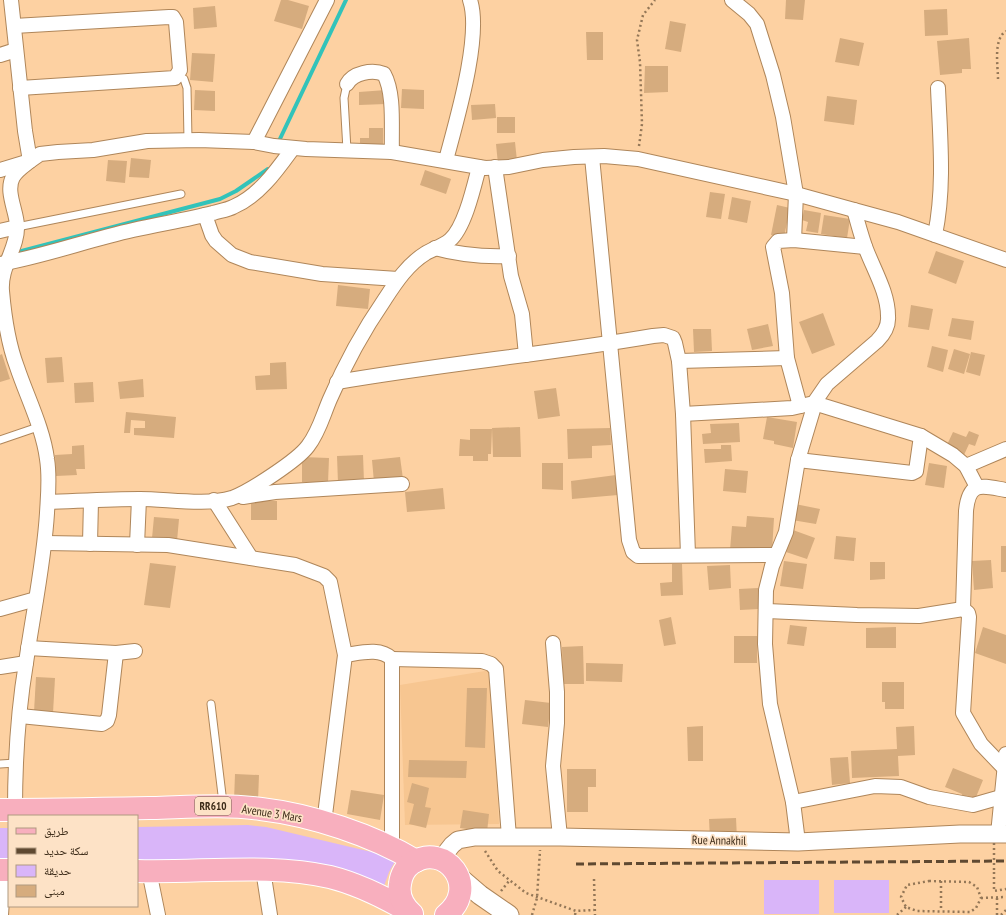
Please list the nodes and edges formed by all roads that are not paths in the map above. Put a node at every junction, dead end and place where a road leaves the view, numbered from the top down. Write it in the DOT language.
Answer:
graph roads {
  1 [pos="11,0"];
  2 [pos="470,0"];
  3 [pos="732,0"];
  4 [pos="328,2"];
  5 [pos="14,26"];
  6 [pos="16,50"];
  7 [pos="0,54"];
  8 [pos="178,76"];
  9 [pos="346,84"];
  10 [pos="20,88"];
  11 [pos="938,88"];
  12 [pos="188,140"];
  13 [pos="254,142"];
  14 [pos="293,148"];
  15 [pos="347,150"];
  16 [pos="392,152"];
  17 [pos="592,157"];
  18 [pos="446,160"];
  19 [pos="30,161"];
  20 [pos="479,167"];
  21 [pos="495,168"];
  22 [pos="0,170"];
  23 [pos="181,194"];
  24 [pos="796,194"];
  25 [pos="854,210"];
  26 [pos="205,215"];
  27 [pos="17,227"];
  28 [pos="0,231"];
  29 [pos="935,234"];
  30 [pos="794,240"];
  31 [pos="865,247"];
  32 [pos="435,248"];
  33 [pos="508,256"];
  34 [pos="1006,260"];
  35 [pos="5,261"];
  36 [pos="398,279"];
  37 [pos="609,343"];
  38 [pos="526,355"];
  39 [pos="787,358"];
  40 [pos="679,361"];
  41 [pos="338,382"];
  42 [pos="814,403"];
  43 [pos="800,406"];
  44 [pos="683,414"];
  45 [pos="38,427"];
  46 [pos="921,436"];
  47 [pos="0,440"];
  48 [pos="1006,449"];
  49 [pos="798,460"];
  50 [pos="966,466"];
  51 [pos="402,484"];
  52 [pos="977,487"];
  53 [pos="1006,490"];
  54 [pos="231,498"];
  55 [pos="139,499"];
  56 [pos="91,500"];
  57 [pos="214,500"];
  58 [pos="48,502"];
  59 [pos="45,543"];
  60 [pos="90,544"];
  61 [pos="137,544"];
  62 [pos="688,555"];
  63 [pos="776,556"];
  64 [pos="251,558"];
  65 [pos="36,599"];
  66 [pos="0,609"];
  67 [pos="963,609"];
  68 [pos="767,611"];
  69 [pos="553,643"];
  70 [pos="28,648"];
  71 [pos="135,651"];
  72 [pos="116,653"];
  73 [pos="345,655"];
  74 [pos="392,659"];
  75 [pos="26,663"];
  76 [pos="0,667"];
  77 [pos="211,704"];
  78 [pos="20,716"];
  79 [pos="1006,754"];
  80 [pos="16,763"];
  81 [pos="0,764"];
  82 [pos="1004,768"];
  83 [pos="1001,797"];
  84 [pos="792,802"];
  85 [pos="224,806"];
  86 [pos="8,810"];
  87 [pos="324,823"];
  88 [pos="509,837"];
  89 [pos="560,837"];
  90 [pos="999,837"];
  91 [pos="798,842"];
  92 [pos="392,847"];
  93 [pos="441,859"];
  94 [pos="416,860"];
  95 [pos="4,870"];
  96 [pos="263,870"];
  97 [pos="143,871"];
  98 [pos="459,877"];
  99 [pos="411,913"];
  100 [pos="1,915"];
  101 [pos="158,915"];
  102 [pos="270,915"];
  103 [pos="446,915"];
  104 [pos="509,915"];
  1 -- 5 [label="street"];
  2 -- 18 [label="street"];
  3 -- 24 [label="street"];
  4 -- 13 [label="street"];
  5 -- 6 [label="street"];
  5 -- 8 [label="street"];
  6 -- 7 [label="street"];
  6 -- 10 [label="street"];
  8 -- 10 [label="street"];
  8 -- 12 [label="lane"];
  9 -- 15 [label="lane"];
  9 -- 16 [label="street"];
  10 -- 19 [label="street"];
  11 -- 29 [label="street"];
  12 -- 13 [label="street"];
  12 -- 19 [label="street"];
  13 -- 14 [label="street"];
  14 -- 15 [label="street"];
  14 -- 26 [label="street"];
  15 -- 16 [label="street"];
  16 -- 18 [label="street"];
  17 -- 21 [label="street"];
  17 -- 24 [label="street"];
  17 -- 37 [label="street"];
  18 -- 20 [label="street"];
  19 -- 22 [label="street"];
  19 -- 27 [label="street"];
  20 -- 21 [label="street"];
  20 -- 32 [label="street"];
  21 -- 33 [label="street"];
  23 -- 27 [label="lane"];
  24 -- 25 [label="street"];
  24 -- 30 [label="street"];
  25 -- 29 [label="street"];
  25 -- 31 [label="street"];
  26 -- 35 [label="street"];
  26 -- 36 [label="street"];
  27 -- 28 [label="street"];
  27 -- 35 [label="street"];
  29 -- 34 [label="street"];
  30 -- 31 [label="street"];
  30 -- 39 [label="street"];
  31 -- 42 [label="street"];
  32 -- 33 [label="street"];
  32 -- 36 [label="street"];
  33 -- 38 [label="street"];
  35 -- 45 [label="street"];
  36 -- 41 [label="street"];
  37 -- 38 [label="street"];
  37 -- 40 [label="street"];
  37 -- 62 [label="street"];
  38 -- 41 [label="street"];
  39 -- 40 [label="street"];
  39 -- 43 [label="street"];
  40 -- 44 [label="street"];
  41 -- 54 [label="street"];
  42 -- 43 [label="street"];
  42 -- 46 [label="street"];
  42 -- 49 [label="street"];
  43 -- 44 [label="street"];
  44 -- 62 [label="street"];
  45 -- 47 [label="lane"];
  45 -- 58 [label="street"];
  46 -- 49 [label="street"];
  46 -- 50 [label="street"];
  48 -- 50 [label="street"];
  49 -- 63 [label="street"];
  50 -- 52 [label="street"];
  51 -- 54 [label="street"];
  52 -- 53 [label="street"];
  52 -- 67 [label="street"];
  54 -- 57 [label="street"];
  55 -- 56 [label="street"];
  55 -- 57 [label="street"];
  55 -- 61 [label="street"];
  56 -- 58 [label="street"];
  56 -- 60 [label="street"];
  57 -- 64 [label="street"];
  58 -- 59 [label="street"];
  59 -- 60 [label="street"];
  59 -- 65 [label="street"];
  60 -- 61 [label="street"];
  61 -- 64 [label="street"];
  62 -- 63 [label="street"];
  63 -- 68 [label="street"];
  64 -- 73 [label="street"];
  65 -- 66 [label="street"];
  65 -- 70 [label="street"];
  67 -- 68 [label="street"];
  67 -- 82 [label="street"];
  68 -- 84 [label="street"];
  69 -- 89 [label="street"];
  70 -- 72 [label="street"];
  70 -- 75 [label="street"];
  71 -- 72 [label="street"];
  72 -- 78 [label="street"];
  73 -- 74 [label="street"];
  73 -- 87 [label="street"];
  74 -- 88 [label="street"];
  74 -- 92 [label="street"];
  75 -- 76 [label="street"];
  75 -- 78 [label="street"];
  77 -- 85 [label="lane"];
  78 -- 80 [label="street"];
  79 -- 82 [label="street"];
  80 -- 81 [label="lane"];
  80 -- 86 [label="street"];
  82 -- 83 [label="street"];
  83 -- 84 [label="street"];
  83 -- 90 [label="street"];
  84 -- 91 [label="street"];
  85 -- 86 [label="main road, Avenue 3 Mars / RR610"];
  85 -- 87 [label="main road, Avenue 3 Mars / RR610"];
  87 -- 92 [label="main road, Avenue 3 Mars / RR610"];
  88 -- 89 [label="street, Rue Annakhil"];
  88 -- 93 [label="street, Rue Annakhil"];
  89 -- 91 [label="street, Rue Annakhil"];
  90 -- 91 [label="street, Rue Annakhil"];
  92 -- 94 [label="main road, Avenue 3 Mars / RR610"];
  93 -- 94 [label="main road"];
  93 -- 98 [label="main road"];
  94 -- 99 [label="main road"];
  95 -- 100 [label="street"];
  96 -- 97 [label="main road"];
  96 -- 99 [label="main road"];
  96 -- 102 [label="street"];
  97 -- 101 [label="street"];
  98 -- 103 [label="main road"];
  98 -- 104 [label="main road"];
}
